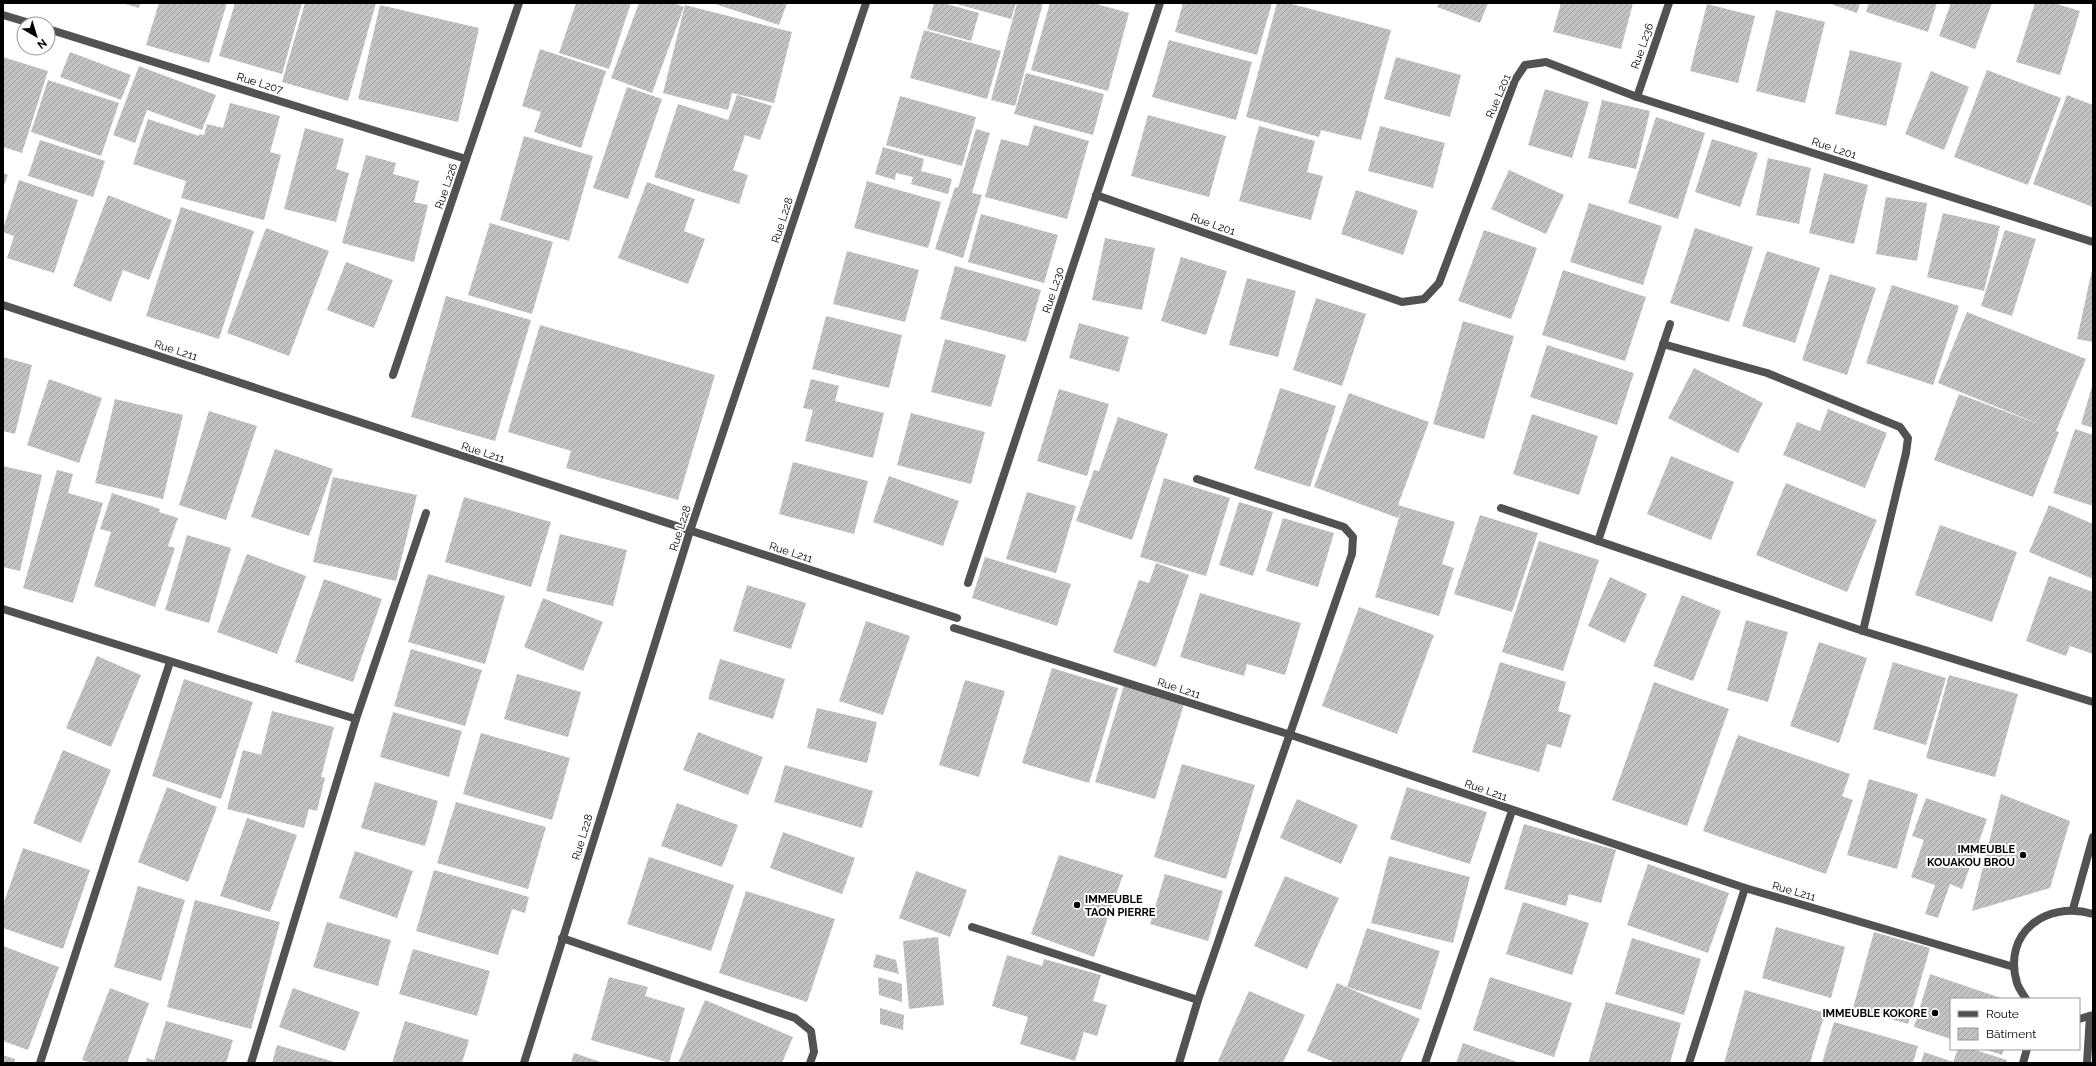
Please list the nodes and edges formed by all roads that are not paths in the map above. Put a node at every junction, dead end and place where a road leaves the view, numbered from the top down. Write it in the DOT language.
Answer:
graph roads {
  1 [pos="519,3"];
  2 [pos="866,3"];
  3 [pos="1160,3"];
  4 [pos="1669,3"];
  5 [pos="3,14"];
  6 [pos="16,18"];
  7 [pos="56,31"];
  8 [pos="1636,97"];
  9 [pos="466,159"];
  10 [pos="1096,195"];
  11 [pos="2093,242"];
  12 [pos="3,305"];
  13 [pos="1670,324"];
  14 [pos="1663,344"];
  15 [pos="393,375"];
  16 [pos="1197,479"];
  17 [pos="1501,508"];
  18 [pos="426,513"];
  19 [pos="690,531"];
  20 [pos="1598,541"];
  21 [pos="968,584"];
  22 [pos="3,609"];
  23 [pos="957,618"];
  24 [pos="954,628"];
  25 [pos="1863,631"];
  26 [pos="170,662"];
  27 [pos="2093,702"];
  28 [pos="356,719"];
  29 [pos="1291,735"];
  30 [pos="1512,810"];
  31 [pos="2093,837"];
  32 [pos="1745,888"];
  33 [pos="2073,909"];
  34 [pos="2093,914"];
  35 [pos="972,927"];
  36 [pos="562,938"];
  37 [pos="2014,967"];
  38 [pos="2025,998"];
  39 [pos="1198,1000"];
  40 [pos="2091,1016"];
  41 [pos="2080,1019"];
  42 [pos="2027,1050"];
  43 [pos="40,1063"];
  44 [pos="250,1063"];
  45 [pos="524,1063"];
  46 [pos="810,1063"];
  47 [pos="1180,1063"];
  48 [pos="1425,1063"];
  49 [pos="1689,1063"];
  50 [pos="2023,1063"];
  51 [pos="2087,1063"];
  1 -- 9 [label="street, Rue L226"];
  2 -- 19 [label="street, Rue L228"];
  3 -- 10 [label="street, Rue L230"];
  4 -- 8 [label="street, Rue L236"];
  5 -- 6 [label="street"];
  7 -- 9 [label="street, Rue L207"];
  8 -- 10 [label="street, Rue L201"];
  8 -- 11 [label="street, Rue L201"];
  9 -- 15 [label="street, Rue L226"];
  10 -- 21 [label="street, Rue L230"];
  12 -- 19 [label="street, Rue L211"];
  13 -- 14 [label="street"];
  14 -- 20 [label="street"];
  14 -- 25 [label="street"];
  16 -- 29 [label="street"];
  17 -- 20 [label="street"];
  18 -- 28 [label="street"];
  19 -- 23 [label="street, Rue L211"];
  19 -- 36 [label="street, Rue L228"];
  20 -- 25 [label="street"];
  22 -- 26 [label="street"];
  24 -- 29 [label="street, Rue L211"];
  25 -- 27 [label="street"];
  26 -- 28 [label="street"];
  26 -- 43 [label="street"];
  28 -- 44 [label="street"];
  29 -- 30 [label="street, Rue L211"];
  29 -- 39 [label="street"];
  30 -- 32 [label="street, Rue L211"];
  30 -- 48 [label="street"];
  31 -- 33 [label="street"];
  32 -- 37 [label="street, Rue L211"];
  32 -- 49 [label="street"];
  33 -- 34 [label="street"];
  33 -- 37 [label="street"];
  35 -- 39 [label="street"];
  36 -- 45 [label="street, Rue L228"];
  36 -- 46 [label="street"];
  37 -- 38 [label="street"];
  39 -- 47 [label="street"];
  40 -- 41 [label="street"];
  40 -- 51 [label="street"];
  42 -- 50 [label="street"];
}
